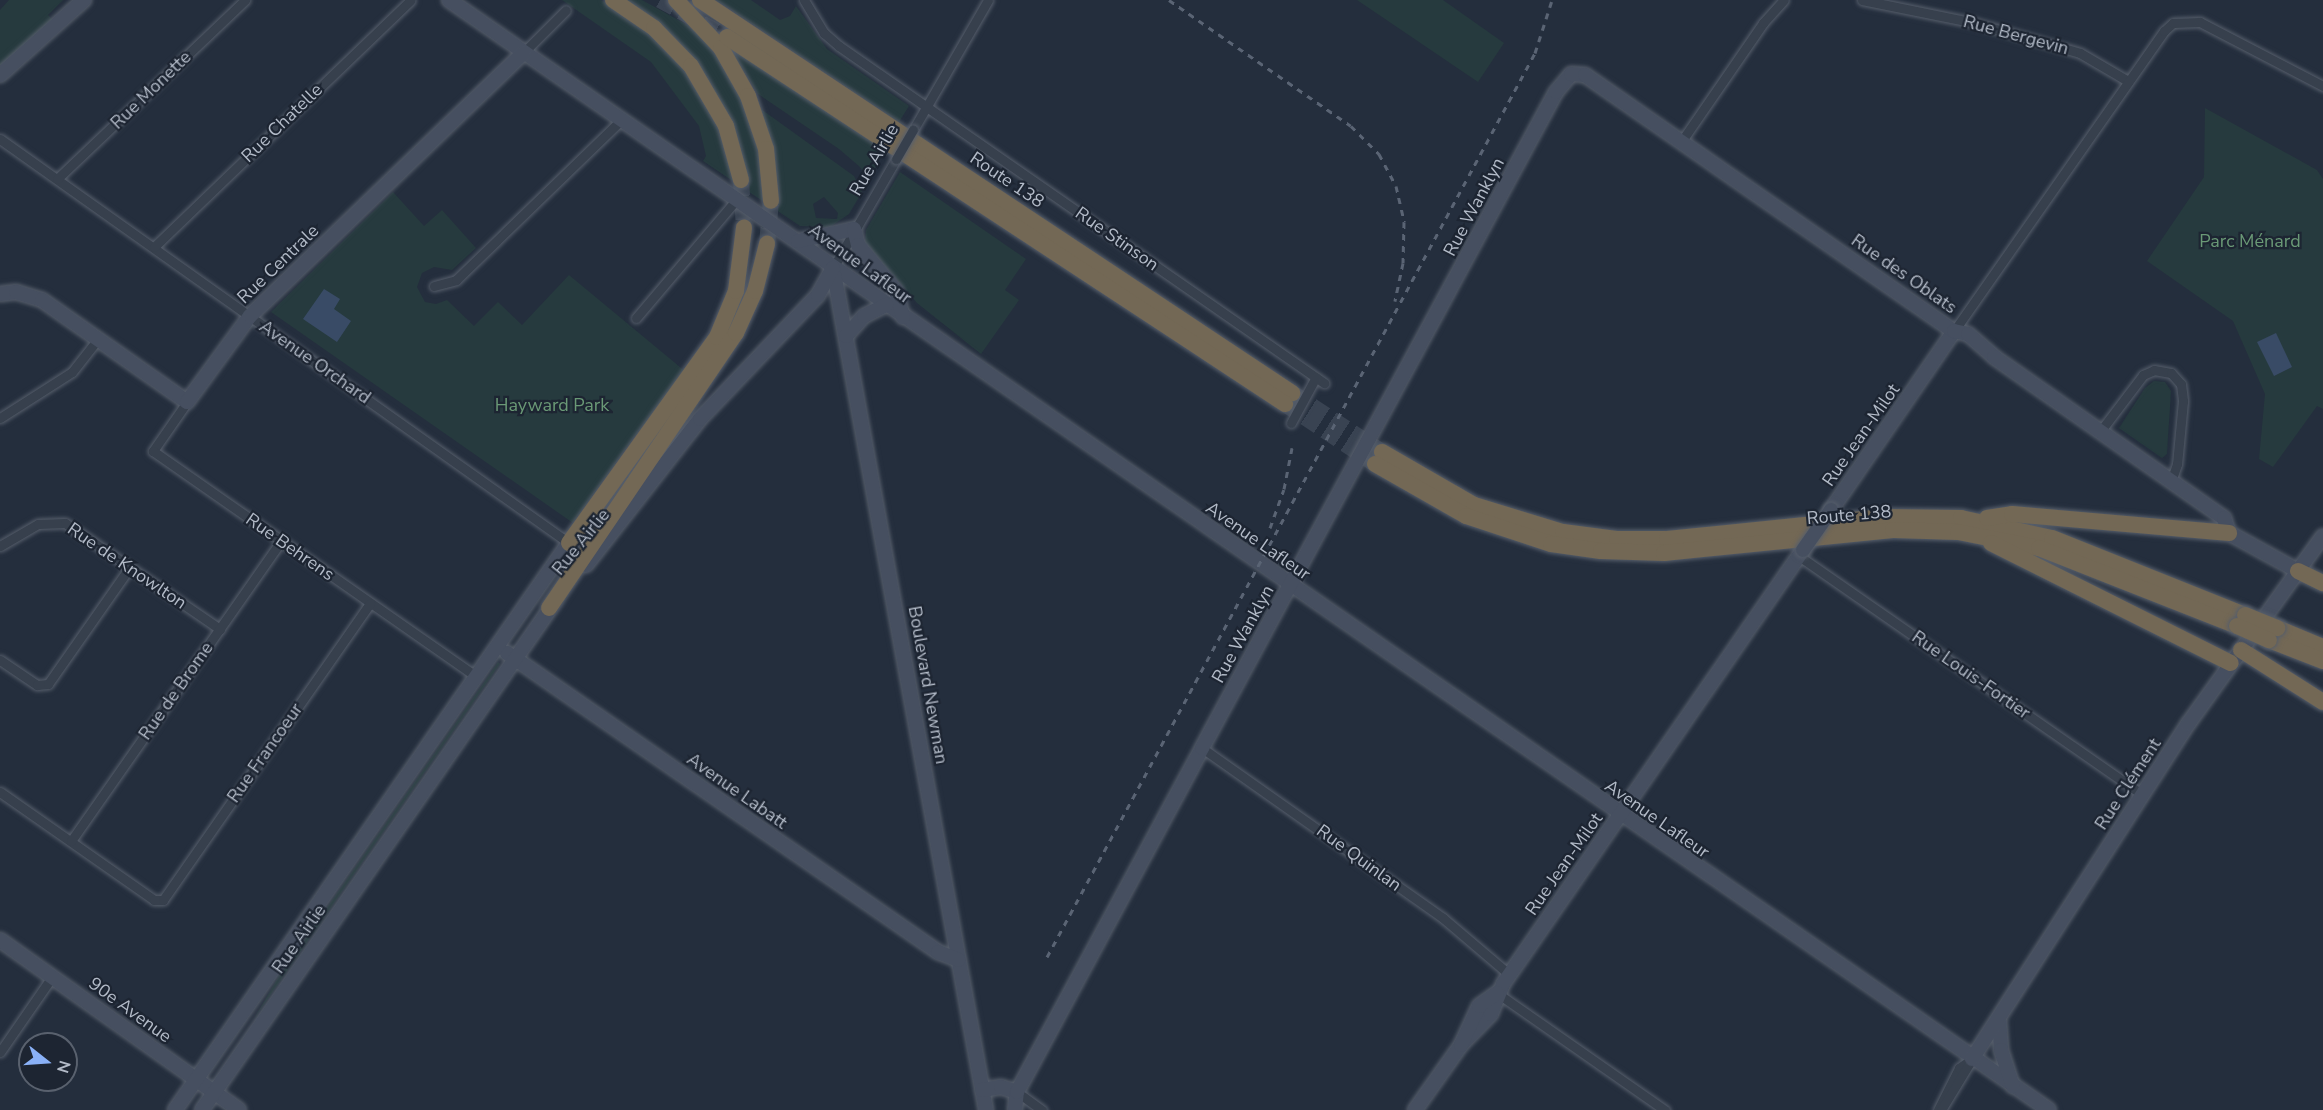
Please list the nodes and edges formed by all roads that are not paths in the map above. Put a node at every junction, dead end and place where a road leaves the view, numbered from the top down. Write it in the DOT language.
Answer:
graph roads {
  1 [pos="84,0"];
  2 [pos="245,0"];
  3 [pos="411,0"];
  4 [pos="449,0"];
  5 [pos="613,0"];
  6 [pos="676,0"];
  7 [pos="700,0"];
  8 [pos="804,0"];
  9 [pos="988,0"];
  10 [pos="1784,0"];
  11 [pos="1862,0"];
  12 [pos="566,10"];
  13 [pos="727,37"];
  14 [pos="524,52"];
  15 [pos="1576,73"];
  16 [pos="0,75"];
  17 [pos="2128,81"];
  18 [pos="2323,86"];
  19 [pos="926,106"];
  20 [pos="622,119"];
  21 [pos="0,140"];
  22 [pos="1681,142"];
  23 [pos="57,179"];
  24 [pos="741,180"];
  25 [pos="737,199"];
  26 [pos="771,201"];
  27 [pos="744,228"];
  28 [pos="854,229"];
  29 [pos="798,241"];
  30 [pos="767,244"];
  31 [pos="154,247"];
  32 [pos="834,267"];
  33 [pos="434,286"];
  34 [pos="0,294"];
  35 [pos="886,305"];
  36 [pos="250,316"];
  37 [pos="903,317"];
  38 [pos="636,318"];
  39 [pos="1954,331"];
  40 [pos="846,336"];
  41 [pos="98,339"];
  42 [pos="1316,377"];
  43 [pos="1324,383"];
  44 [pos="187,402"];
  45 [pos="0,418"];
  46 [pos="1291,423"];
  47 [pos="2099,433"];
  48 [pos="1379,458"];
  49 [pos="2171,481"];
  50 [pos="1974,527"];
  51 [pos="2229,533"];
  52 [pos="2323,536"];
  53 [pos="282,540"];
  54 [pos="570,543"];
  55 [pos="0,546"];
  56 [pos="1801,553"];
  57 [pos="130,567"];
  58 [pos="2298,571"];
  59 [pos="2323,583"];
  60 [pos="1291,586"];
  61 [pos="370,603"];
  62 [pos="549,608"];
  63 [pos="220,629"];
  64 [pos="2273,634"];
  65 [pos="498,647"];
  66 [pos="2323,647"];
  67 [pos="2236,657"];
  68 [pos="514,659"];
  69 [pos="0,660"];
  70 [pos="2323,661"];
  71 [pos="477,676"];
  72 [pos="2323,702"];
  73 [pos="1202,748"];
  74 [pos="0,792"];
  75 [pos="2143,795"];
  76 [pos="1620,815"];
  77 [pos="71,841"];
  78 [pos="0,940"];
  79 [pos="959,960"];
  80 [pos="1510,975"];
  81 [pos="52,977"];
  82 [pos="1497,993"];
  83 [pos="1999,1018"];
  84 [pos="0,1052"];
  85 [pos="1972,1059"];
  86 [pos="196,1080"];
  87 [pos="2013,1086"];
  88 [pos="982,1090"];
  89 [pos="1017,1092"];
  90 [pos="214,1093"];
  91 [pos="175,1110"];
  92 [pos="202,1110"];
  93 [pos="239,1110"];
  94 [pos="986,1110"];
  95 [pos="1015,1110"];
  96 [pos="1042,1110"];
  97 [pos="1415,1110"];
  98 [pos="1665,1110"];
  99 [pos="1940,1110"];
  100 [pos="2049,1110"];
  1 -- 16 [label="main road"];
  2 -- 23 [label="street, Rue Monette"];
  3 -- 31 [label="street, Rue Chatelle"];
  4 -- 14 [label="main road, Avenue Lafleur"];
  5 -- 24 [label="highway"];
  6 -- 26 [label="highway"];
  7 -- 13 [label="highway, Route 138"];
  8 -- 19 [label="street, Rue Stinson"];
  9 -- 19 [label="street, Rue Airlie"];
  10 -- 22 [label="street"];
  11 -- 17 [label="street, Rue Bergevin"];
  12 -- 14 [label="street, Rue Centrale"];
  14 -- 20 [label="main road, Avenue Lafleur"];
  14 -- 36 [label="main road, Rue Centrale"];
  15 -- 22 [label="main road, Rue des Oblats"];
  15 -- 60 [label="main road, Rue Wanklyn"];
  17 -- 18 [label="street, Rue Jean-Milot"];
  17 -- 39 [label="street, Rue Jean-Milot"];
  19 -- 28 [label="street, Rue Airlie, bridge"];
  19 -- 42 [label="street, Rue Stinson"];
  20 -- 25 [label="main road, Avenue Lafleur"];
  20 -- 33 [label="street"];
  21 -- 23 [label="street, Avenue Orchard"];
  22 -- 39 [label="main road, Rue des Oblats"];
  23 -- 31 [label="street, Avenue Orchard"];
  25 -- 29 [label="main road, Avenue Lafleur"];
  25 -- 38 [label="street"];
  27 -- 54 [label="highway"];
  28 -- 29 [label="main road"];
  28 -- 32 [label="street, Rue Airlie"];
  28 -- 37 [label="main road"];
  29 -- 32 [label="main road, Avenue Lafleur"];
  30 -- 62 [label="highway"];
  31 -- 36 [label="street, Avenue Orchard"];
  32 -- 35 [label="main road, Avenue Lafleur"];
  32 -- 40 [label="main road, Boulevard Newman"];
  32 -- 62 [label="main road, Rue Airlie"];
  34 -- 41 [label="main road"];
  35 -- 37 [label="main road, Avenue Lafleur"];
  35 -- 40 [label="main road"];
  36 -- 44 [label="main road, Rue Centrale"];
  36 -- 54 [label="street, Avenue Orchard"];
  37 -- 60 [label="main road, Avenue Lafleur"];
  39 -- 47 [label="main road, Rue des Oblats"];
  39 -- 56 [label="main road, Rue Jean-Milot, bridge"];
  40 -- 79 [label="main road, Boulevard Newman"];
  41 -- 44 [label="main road"];
  41 -- 45 [label="street"];
  42 -- 43 [label="street, Rue Stinson"];
  42 -- 46 [label="street"];
  44 -- 53 [label="street, Rue Behrens"];
  47 -- 49 [label="main road, Rue des Oblats"];
  47 -- 49 [label="street"];
  48 -- 50 [label="highway, Route 138"];
  49 -- 51 [label="main road, Rue des Oblats"];
  50 -- 51 [label="highway"];
  50 -- 64 [label="highway, Route 138, bridge"];
  50 -- 67 [label="highway"];
  51 -- 58 [label="main road"];
  52 -- 58 [label="main road, Rue Clément"];
  53 -- 61 [label="street, Rue Behrens"];
  53 -- 63 [label="street, Rue de Brome"];
  54 -- 65 [label="main road, Rue Airlie"];
  55 -- 57 [label="street, Rue de Knowlton"];
  56 -- 75 [label="street, Rue Louis-Fortier"];
  56 -- 76 [label="main road, Rue Jean-Milot"];
  57 -- 63 [label="street, Rue de Knowlton"];
  57 -- 69 [label="street"];
  58 -- 59 [label="highway"];
  58 -- 67 [label="main road, Rue Clément"];
  60 -- 73 [label="main road, Rue Wanklyn"];
  60 -- 76 [label="main road, Avenue Lafleur"];
  61 -- 71 [label="street, Rue Behrens"];
  61 -- 77 [label="street, Rue Francoeur"];
  62 -- 68 [label="main road, Rue Airlie"];
  63 -- 77 [label="street, Rue de Brome"];
  64 -- 66 [label="highway, Route 138"];
  64 -- 70 [label="highway, Route 138"];
  65 -- 68 [label="main road, Avenue Labatt"];
  65 -- 71 [label="main road, Rue Airlie"];
  67 -- 72 [label="highway"];
  67 -- 75 [label="main road, Rue Clément"];
  68 -- 79 [label="main road, Avenue Labatt"];
  68 -- 90 [label="main road, Rue Airlie"];
  71 -- 86 [label="main road, Rue Airlie"];
  73 -- 80 [label="street, Rue Quinlan"];
  73 -- 89 [label="main road, Rue Wanklyn"];
  74 -- 77 [label="street"];
  75 -- 83 [label="main road, Rue Clément"];
  76 -- 80 [label="main road, Rue Jean-Milot"];
  76 -- 85 [label="main road, Avenue Lafleur"];
  78 -- 81 [label="main road, 90e Avenue"];
  79 -- 88 [label="main road, Boulevard Newman"];
  80 -- 82 [label="main road, Rue Jean-Milot"];
  81 -- 84 [label="street"];
  81 -- 86 [label="main road, 90e Avenue"];
  82 -- 97 [label="main road, Rue Jean-Milot"];
  82 -- 98 [label="street"];
  83 -- 85 [label="main road, Rue Clément"];
  83 -- 87 [label="main road"];
  85 -- 87 [label="main road, Avenue Lafleur"];
  85 -- 99 [label="street, Rue Clément"];
  86 -- 90 [label="main road, 90e Avenue"];
  86 -- 91 [label="main road, Rue Airlie"];
  87 -- 100 [label="main road, Avenue Lafleur"];
  88 -- 89 [label="main road"];
  88 -- 94 [label="main road, Boulevard Newman"];
  89 -- 95 [label="main road"];
  89 -- 96 [label="street"];
  90 -- 92 [label="main road, Rue Airlie"];
  90 -- 93 [label="main road, 90e Avenue"];
}
